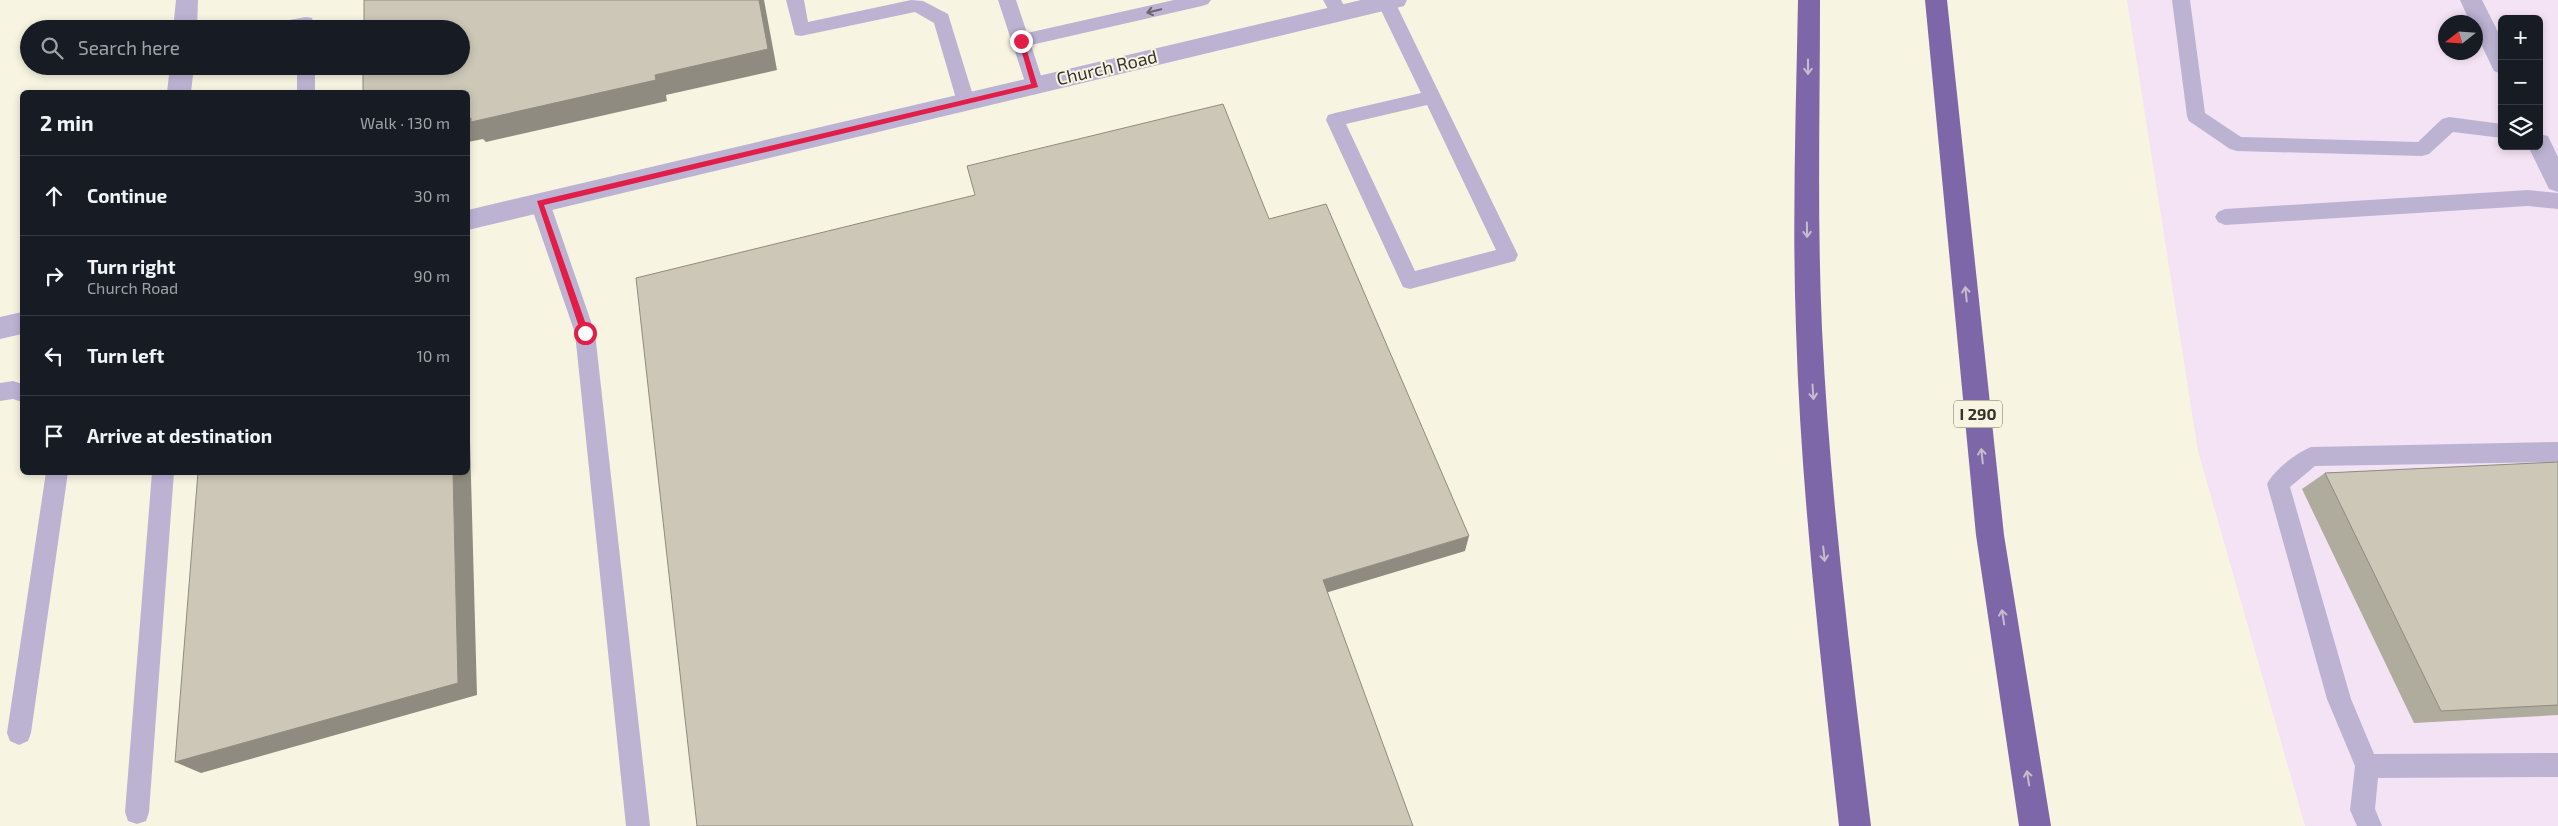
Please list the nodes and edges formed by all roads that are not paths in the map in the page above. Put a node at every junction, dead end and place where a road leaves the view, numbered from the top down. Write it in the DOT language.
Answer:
graph roads {
  1 [pos="187,0"];
  2 [pos="795,0"];
  3 [pos="1007,0"];
  4 [pos="1202,0"];
  5 [pos="1936,0"];
  6 [pos="2181,0"];
  7 [pos="2471,0"];
  8 [pos="1391,1"];
  9 [pos="916,2"];
  10 [pos="1336,7"];
  11 [pos="1809,9"];
  12 [pos="186,20"];
  13 [pos="1021,41"];
  14 [pos="2500,60"];
  15 [pos="181,75"];
  16 [pos="306,75"];
  17 [pos="1035,85"];
  18 [pos="179,90"];
  19 [pos="306,90"];
  20 [pos="1432,97"];
  21 [pos="966,102"];
  22 [pos="2498,130"];
  23 [pos="2542,150"];
  24 [pos="2558,182"];
  25 [pos="2558,201"];
  26 [pos="540,203"];
  27 [pos="2225,217"];
  28 [pos="470,220"];
  29 [pos="20,323"];
  30 [pos="0,328"];
  31 [pos="0,392"];
  32 [pos="20,393"];
  33 [pos="2558,452"];
  34 [pos="57,475"];
  35 [pos="163,475"];
  36 [pos="19,733"];
  37 [pos="2558,765"];
  38 [pos="2367,766"];
  39 [pos="137,812"];
  40 [pos="638,826"];
  41 [pos="1855,826"];
  42 [pos="2035,826"];
  43 [pos="2370,826"];
  1 -- 12 [label="street"];
  2 -- 9 [label="lane"];
  3 -- 13 [label="lane"];
  4 -- 13 [label="lane, one-way"];
  42 -- 5 [label="highway, I 290, one-way"];
  6 -- 22 [label="lane"];
  7 -- 14 [label="street"];
  8 -- 10 [label="street, Church Road"];
  8 -- 20 [label="lane"];
  9 -- 21 [label="lane"];
  10 -- 17 [label="street, Church Road"];
  11 -- 41 [label="highway, one-way"];
  13 -- 17 [label="lane"];
  15 -- 18 [label="street"];
  16 -- 19 [label="lane"];
  17 -- 21 [label="street, Church Road"];
  20 -- 20 [label="lane"];
  21 -- 26 [label="street, Church Road"];
  23 -- 24 [label="street"];
  25 -- 27 [label="lane"];
  26 -- 28 [label="street, Church Road"];
  26 -- 40 [label="lane"];
  29 -- 30 [label="street"];
  31 -- 32 [label="lane"];
  33 -- 38 [label="lane"];
  34 -- 36 [label="lane"];
  35 -- 39 [label="lane"];
  37 -- 38 [label="lane"];
  38 -- 43 [label="lane"];
}
